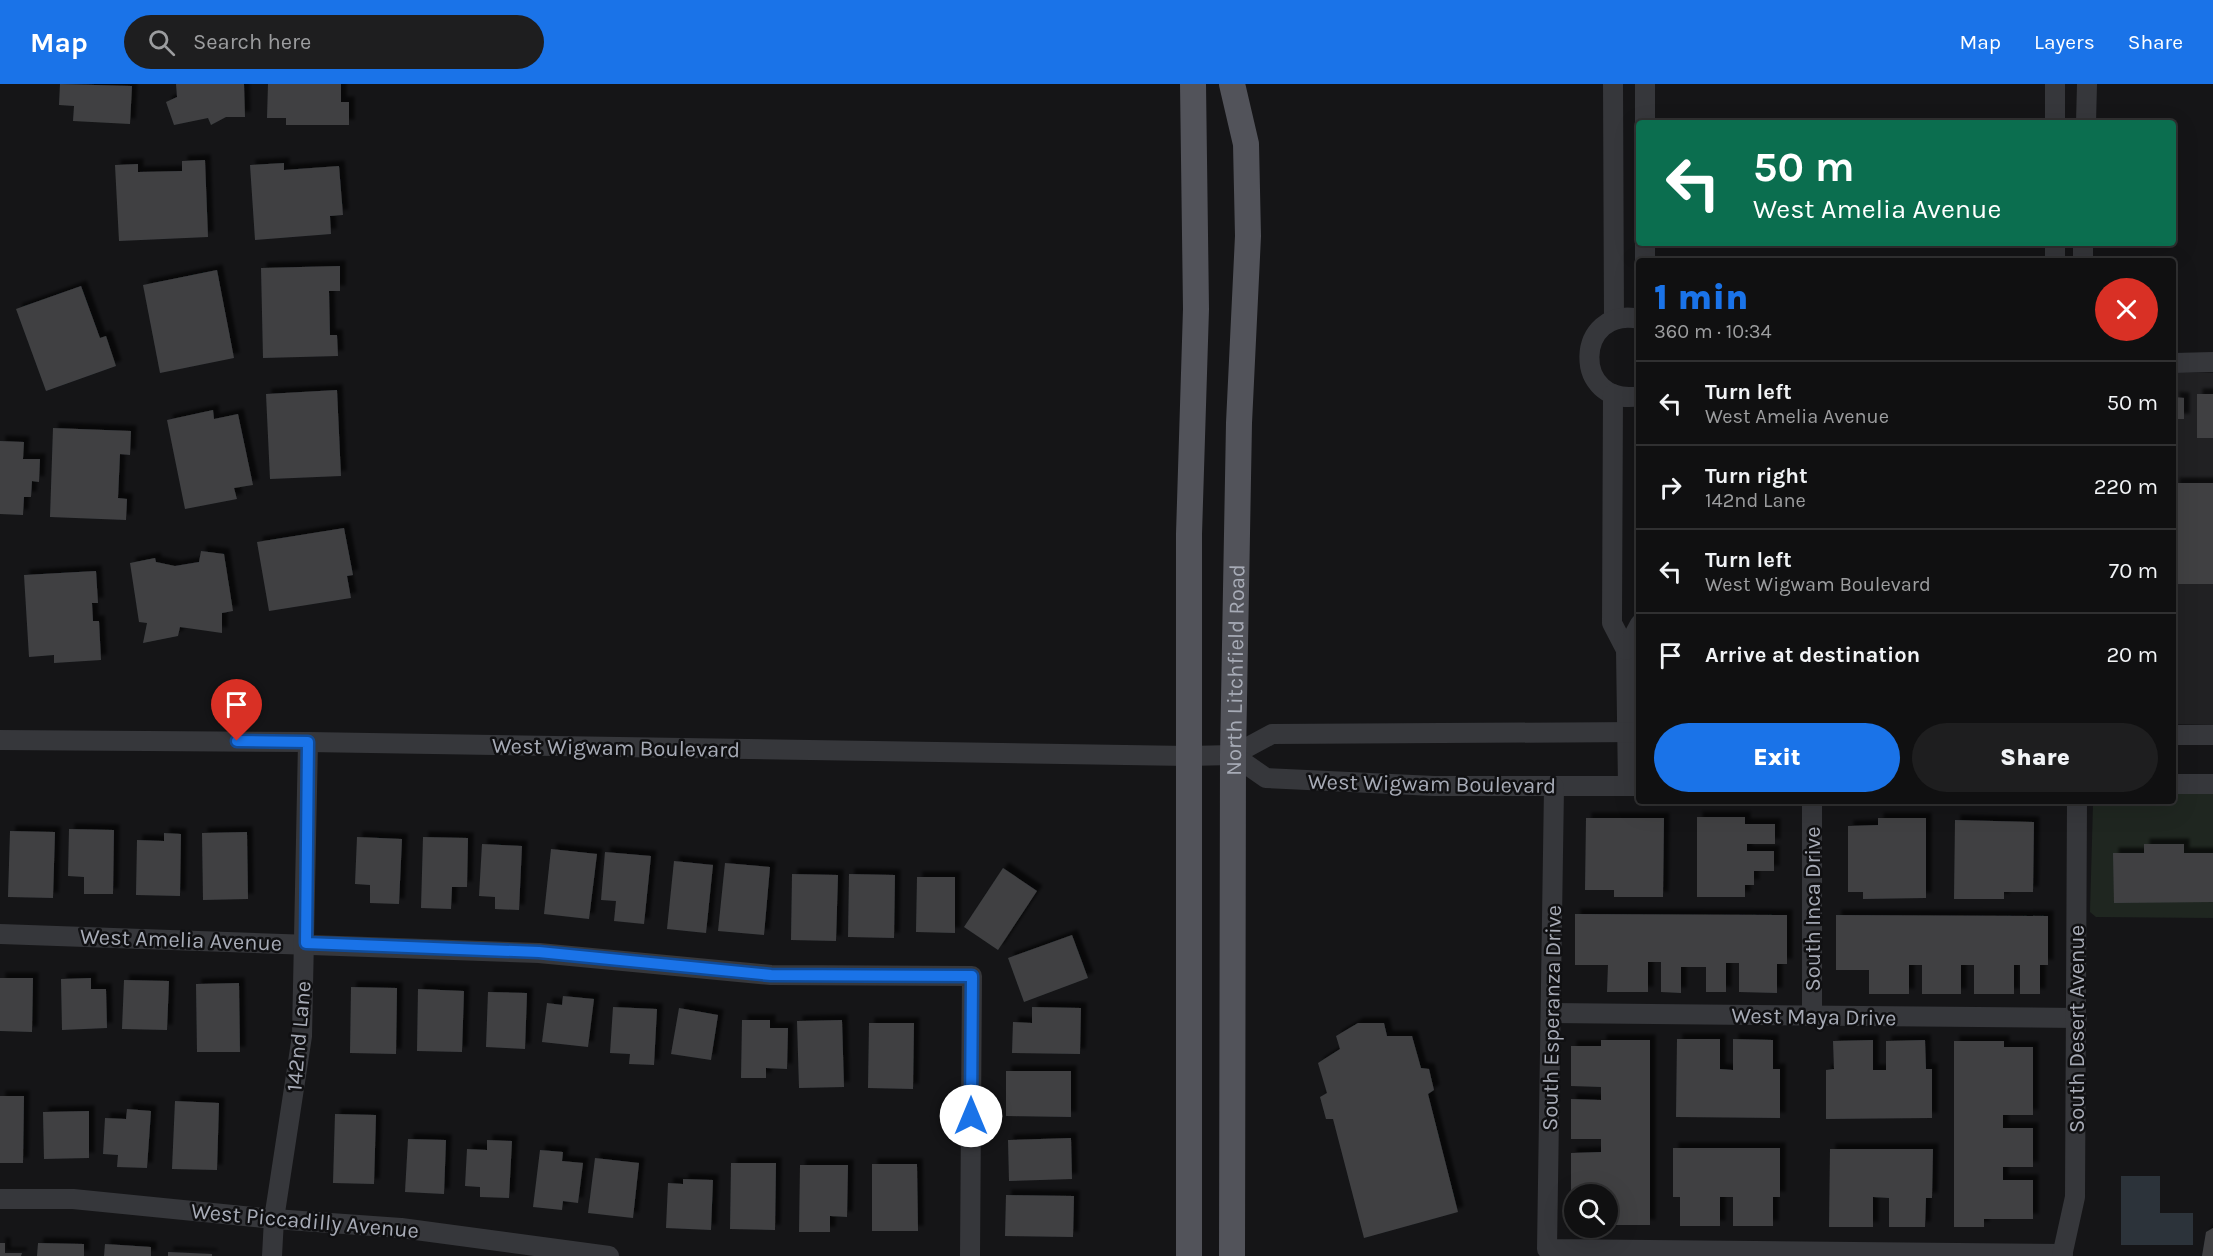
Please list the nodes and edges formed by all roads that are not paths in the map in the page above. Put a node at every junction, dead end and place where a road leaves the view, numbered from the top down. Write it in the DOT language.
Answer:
graph roads {
  1 [pos="1193,84"];
  2 [pos="1232,84"];
  3 [pos="1613,84"];
  4 [pos="1645,84"];
  5 [pos="2055,84"];
  6 [pos="2087,84"];
  7 [pos="1645,120"];
  8 [pos="2055,120"];
  9 [pos="2086,120"];
  10 [pos="1636,319"];
  11 [pos="1614,320"];
  12 [pos="2213,362"];
  13 [pos="2176,363"];
  14 [pos="1613,394"];
  15 [pos="1636,396"];
  16 [pos="1636,631"];
  17 [pos="1626,650"];
  18 [pos="1634,732"];
  19 [pos="2176,735"];
  20 [pos="2213,735"];
  21 [pos="0,740"];
  22 [pos="308,742"];
  23 [pos="1233,755"];
  24 [pos="1188,756"];
  25 [pos="2176,784"];
  26 [pos="2213,784"];
  27 [pos="1634,786"];
  28 [pos="1554,787"];
  29 [pos="1812,804"];
  30 [pos="2077,804"];
  31 [pos="0,933"];
  32 [pos="306,943"];
  33 [pos="1551,1013"];
  34 [pos="1812,1016"];
  35 [pos="2077,1018"];
  36 [pos="0,1199"];
  37 [pos="274,1219"];
  38 [pos="2062,1255"];
  39 [pos="272,1256"];
  40 [pos="609,1256"];
  41 [pos="970,1256"];
  42 [pos="1189,1256"];
  43 [pos="1232,1256"];
  1 -- 24 [label="main road, North Litchfield Road"];
  2 -- 23 [label="main road, North Litchfield Road"];
  3 -- 11 [label="street"];
  4 -- 7 [label="street"];
  5 -- 8 [label="street"];
  6 -- 9 [label="street"];
  10 -- 11 [label="street"];
  11 -- 14 [label="street"];
  12 -- 13 [label="street"];
  14 -- 15 [label="street"];
  14 -- 17 [label="street"];
  16 -- 17 [label="street"];
  17 -- 18 [label="street"];
  18 -- 23 [label="street, West Wigwam Boulevard"];
  18 -- 27 [label="street"];
  19 -- 20 [label="street"];
  21 -- 22 [label="street, West Wigwam Boulevard"];
  22 -- 24 [label="street, West Wigwam Boulevard"];
  22 -- 32 [label="street, 142nd Lane"];
  23 -- 24 [label="street, West Wigwam Boulevard"];
  23 -- 28 [label="street, West Wigwam Boulevard"];
  23 -- 43 [label="main road, North Litchfield Road"];
  24 -- 42 [label="main road, North Litchfield Road"];
  25 -- 26 [label="street"];
  27 -- 28 [label="street, West Wigwam Boulevard"];
  28 -- 33 [label="street, South Esperanza Drive"];
  29 -- 34 [label="street, South Inca Drive"];
  30 -- 35 [label="street, South Desert Avenue"];
  31 -- 32 [label="street, West Amelia Avenue"];
  32 -- 37 [label="street, 142nd Lane"];
  32 -- 41 [label="street, West Amelia Avenue"];
  33 -- 34 [label="street, West Maya Drive"];
  33 -- 38 [label="street, South Esperanza Drive"];
  34 -- 35 [label="street, West Maya Drive"];
  35 -- 38 [label="street, South Desert Avenue"];
  36 -- 37 [label="street, West Piccadilly Avenue"];
  37 -- 39 [label="street, 142nd Lane"];
  37 -- 40 [label="street, West Piccadilly Avenue"];
}
